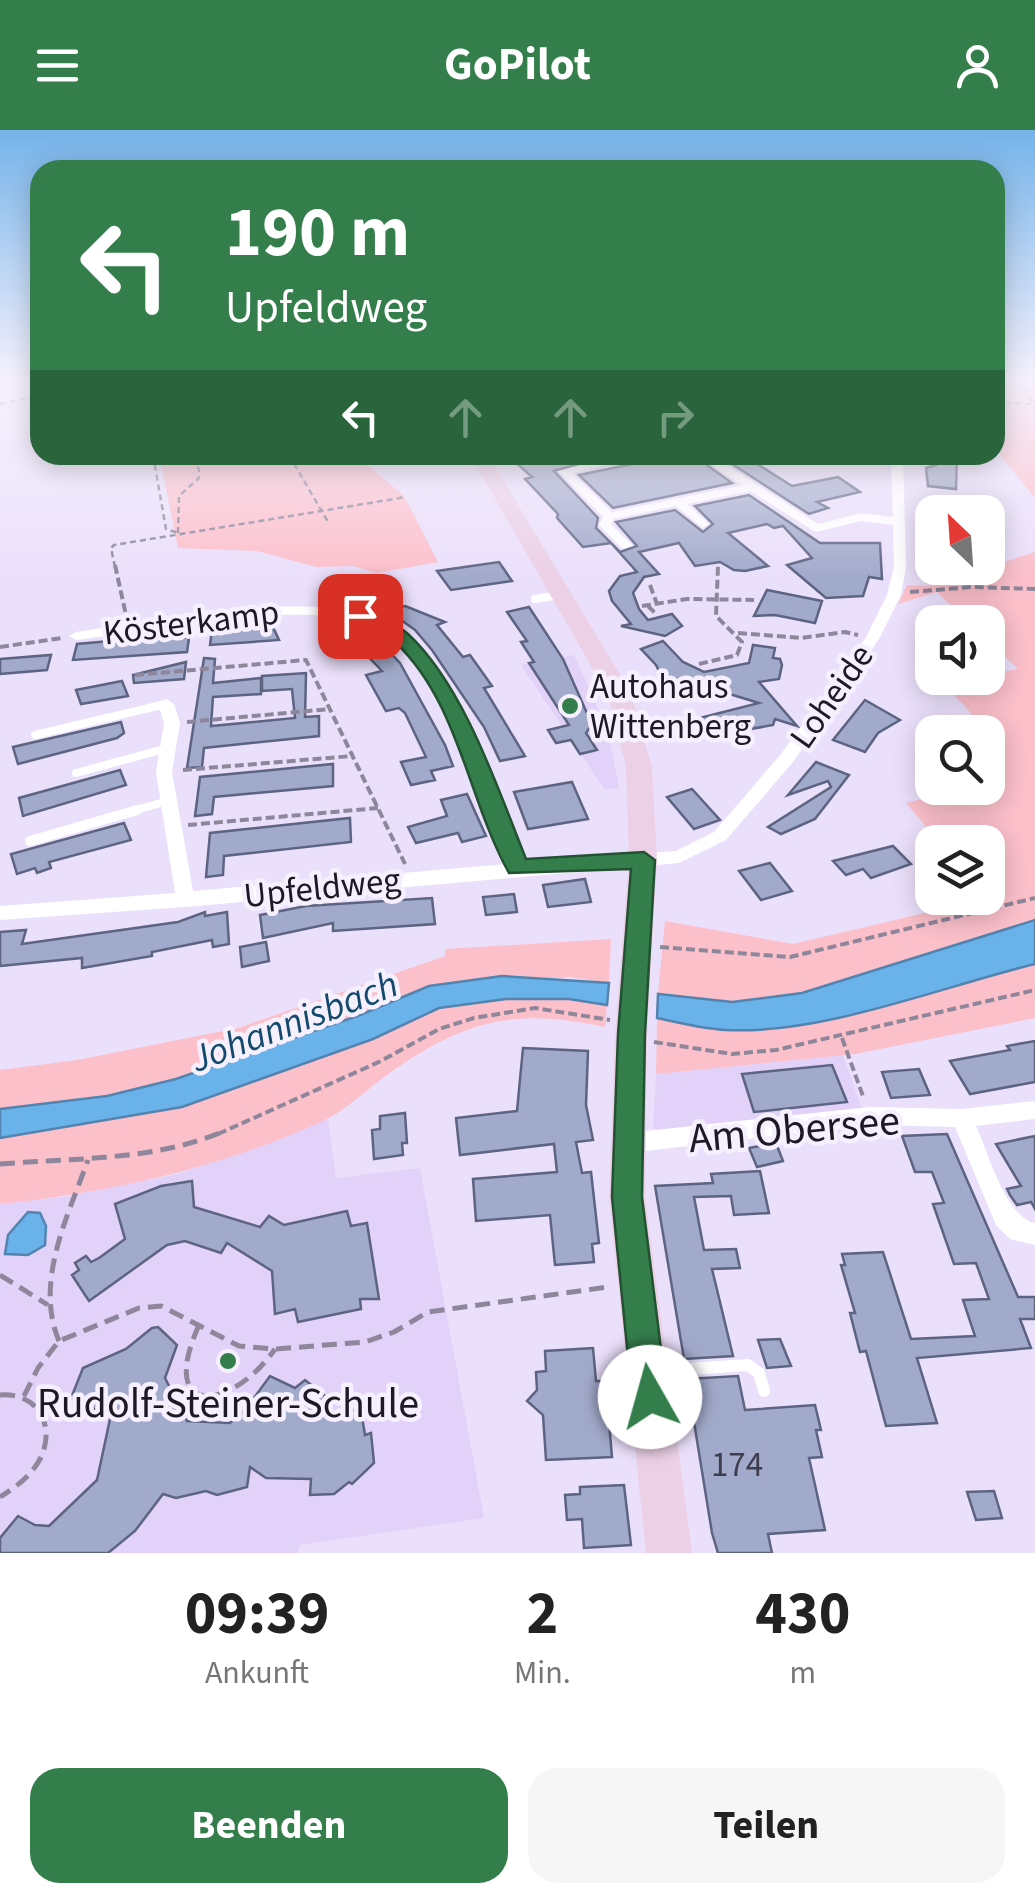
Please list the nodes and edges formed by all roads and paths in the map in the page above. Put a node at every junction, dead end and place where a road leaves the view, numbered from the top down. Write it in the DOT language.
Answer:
graph roads {
  1 [pos="155,465"];
  2 [pos="196,465"];
  3 [pos="295,465"];
  4 [pos="482,465"];
  5 [pos="593,465"];
  6 [pos="719,465"];
  7 [pos="896,465"];
  8 [pos="752,486"];
  9 [pos="406,498"];
  10 [pos="678,502"];
  11 [pos="320,510"];
  12 [pos="609,516"];
  13 [pos="328,522"];
  14 [pos="898,522"];
  15 [pos="704,524"];
  16 [pos="178,533"];
  17 [pos="626,546"];
  18 [pos="718,566"];
  19 [pos="650,584"];
  20 [pos="1035,589"];
  21 [pos="560,594"];
  22 [pos="894,595"];
  23 [pos="535,599"];
  24 [pos="716,600"];
  25 [pos="754,600"];
  26 [pos="657,604"];
  27 [pos="656,614"];
  28 [pos="126,630"];
  29 [pos="737,634"];
  30 [pos="76,636"];
  31 [pos="872,638"];
  32 [pos="0,647"];
  33 [pos="699,664"];
  34 [pos="136,675"];
  35 [pos="166,704"];
  36 [pos="330,709"];
  37 [pos="172,724"];
  38 [pos="35,735"];
  39 [pos="168,748"];
  40 [pos="352,756"];
  41 [pos="164,772"];
  42 [pos="76,773"];
  43 [pos="168,800"];
  44 [pos="378,808"];
  45 [pos="173,826"];
  46 [pos="30,840"];
  47 [pos="644,860"];
  48 [pos="517,867"];
  49 [pos="412,878"];
  50 [pos="1035,898"];
  51 [pos="185,900"];
  52 [pos="0,914"];
  53 [pos="646,945"];
  54 [pos="1035,990"];
  55 [pos="631,1032"];
  56 [pos="842,1038"];
  57 [pos="1035,1110"];
  58 [pos="870,1116"];
  59 [pos="962,1118"];
  60 [pos="627,1143"];
  61 [pos="88,1158"];
  62 [pos="0,1164"];
  63 [pos="1035,1234"];
  64 [pos="0,1276"];
  65 [pos="610,1287"];
  66 [pos="48,1305"];
  67 [pos="199,1325"];
  68 [pos="59,1342"];
  69 [pos="275,1349"];
  70 [pos="646,1372"];
  71 [pos="764,1391"];
  72 [pos="0,1395"];
  73 [pos="24,1396"];
  74 [pos="0,1496"];
  75 [pos="669,1553"];
  1 -- 16 [label="path"];
  2 -- 16 [label="path"];
  3 -- 11 [label="path"];
  4 -- 21 [label="main road"];
  5 -- 12 [label="street"];
  6 -- 8 [label="street"];
  7 -- 14 [label="street, Loheide"];
  8 -- 10 [label="street"];
  8 -- 14 [label="street"];
  9 -- 11 [label="path"];
  10 -- 12 [label="street"];
  10 -- 15 [label="street"];
  11 -- 13 [label="path"];
  11 -- 16 [label="path"];
  12 -- 17 [label="street"];
  14 -- 22 [label="street, Loheide"];
  16 -- 28 [label="path"];
  18 -- 24 [label="path"];
  19 -- 26 [label="path"];
  20 -- 22 [label="path"];
  21 -- 23 [label="lane"];
  21 -- 47 [label="main road"];
  22 -- 31 [label="street, Loheide"];
  24 -- 25 [label="path"];
  24 -- 26 [label="path"];
  24 -- 29 [label="path"];
  26 -- 27 [label="path"];
  28 -- 30 [label="street, Kösterkamp"];
  28 -- 48 [label="street, Kösterkamp"];
  29 -- 31 [label="path"];
  29 -- 33 [label="path"];
  30 -- 32 [label="path"];
  31 -- 47 [label="street, Loheide"];
  34 -- 36 [label="path"];
  35 -- 37 [label="street"];
  35 -- 38 [label="lane"];
  36 -- 37 [label="path"];
  36 -- 40 [label="path"];
  37 -- 39 [label="street"];
  39 -- 41 [label="street"];
  39 -- 42 [label="lane"];
  40 -- 41 [label="path"];
  40 -- 44 [label="path"];
  41 -- 43 [label="street"];
  43 -- 45 [label="street"];
  43 -- 46 [label="lane"];
  44 -- 45 [label="path"];
  44 -- 49 [label="path"];
  45 -- 51 [label="street"];
  47 -- 48 [label="street, Upfeldweg"];
  47 -- 53 [label="main road"];
  48 -- 49 [label="street, Upfeldweg"];
  49 -- 51 [label="street, Upfeldweg"];
  50 -- 53 [label="path"];
  51 -- 52 [label="street, Upfeldweg"];
  53 -- 55 [label="main road"];
  54 -- 56 [label="path"];
  55 -- 56 [label="path"];
  55 -- 60 [label="main road"];
  55 -- 61 [label="path"];
  56 -- 58 [label="path"];
  57 -- 59 [label="street, Am Obersee"];
  58 -- 59 [label="street, Am Obersee"];
  58 -- 60 [label="street, Am Obersee"];
  59 -- 63 [label="street"];
  60 -- 70 [label="main road"];
  61 -- 62 [label="path"];
  61 -- 66 [label="path"];
  64 -- 66 [label="path"];
  65 -- 69 [label="path"];
  66 -- 68 [label="path"];
  67 -- 68 [label="path"];
  67 -- 69 [label="path"];
  67 -- 69 [label="path"];
  68 -- 73 [label="path"];
  70 -- 71 [label="lane"];
  70 -- 75 [label="main road"];
  72 -- 73 [label="path"];
  73 -- 74 [label="path"];
}
